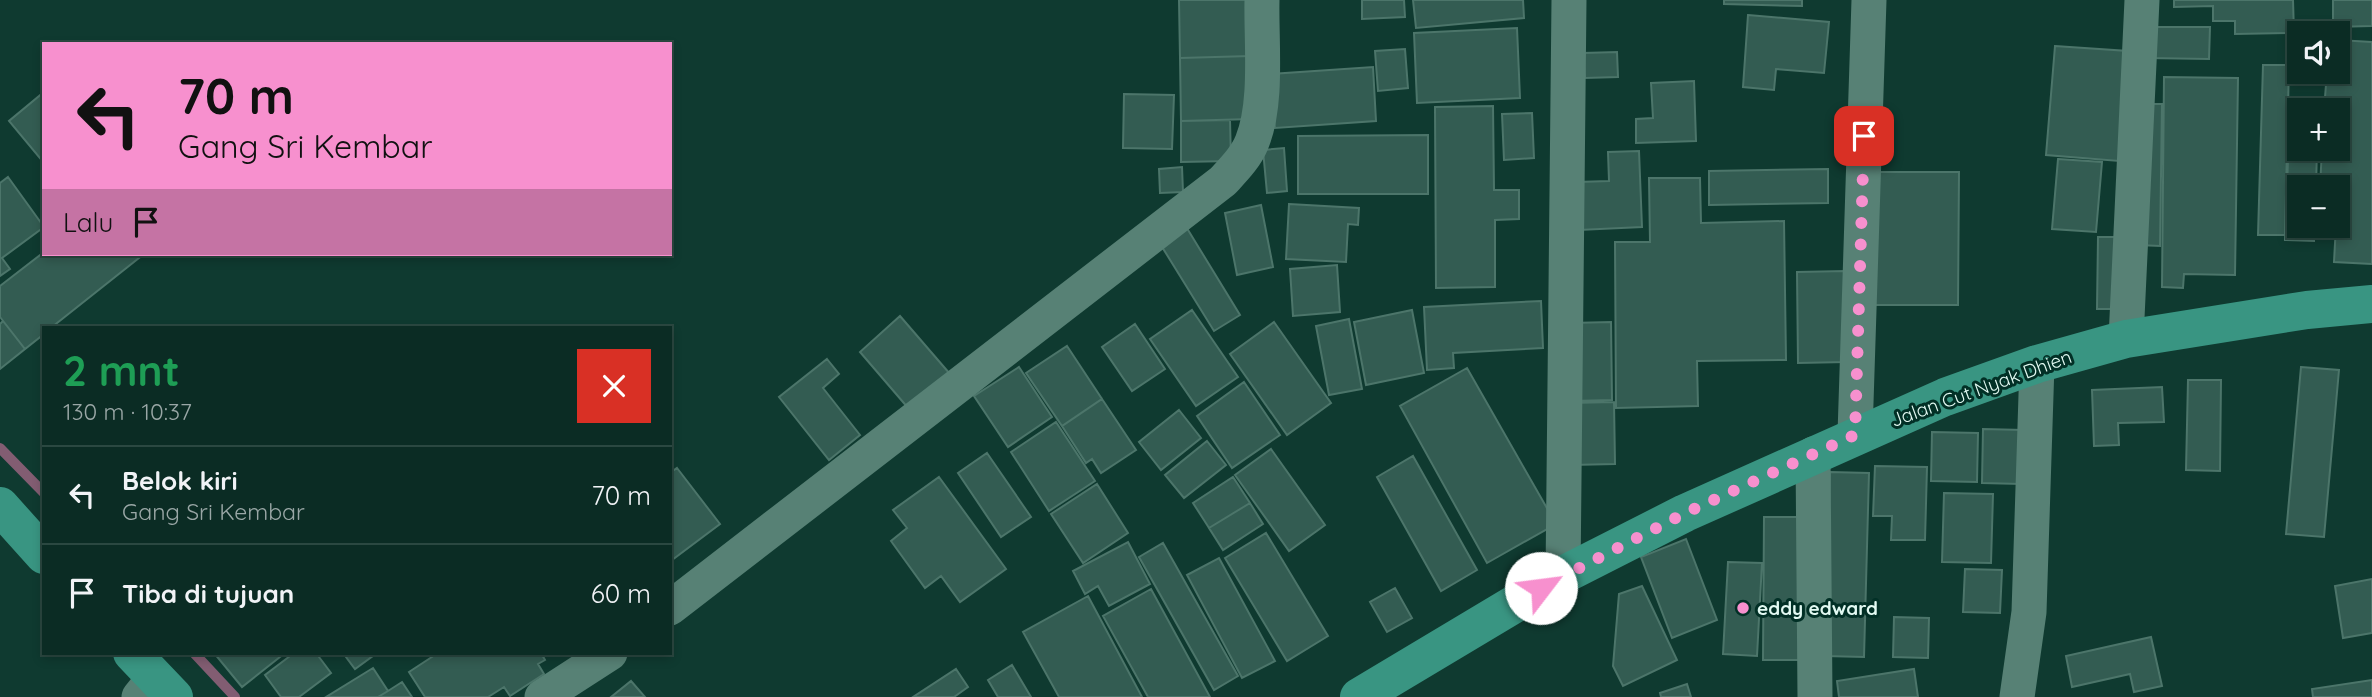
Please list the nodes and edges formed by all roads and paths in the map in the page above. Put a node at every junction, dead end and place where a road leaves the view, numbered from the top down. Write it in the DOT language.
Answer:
graph roads {
  1 [pos="1262,0"];
  2 [pos="1569,0"];
  3 [pos="1869,0"];
  4 [pos="2143,0"];
  5 [pos="2372,304"];
  6 [pos="2126,340"];
  7 [pos="2037,364"];
  8 [pos="1855,435"];
  9 [pos="1813,454"];
  10 [pos="0,506"];
  11 [pos="42,553"];
  12 [pos="1563,575"];
  13 [pos="672,606"];
  14 [pos="607,655"];
  15 [pos="542,697"];
  16 [pos="1359,697"];
  17 [pos="1815,697"];
  18 [pos="2017,697"];
  1 -- 13 [label="street"];
  2 -- 12 [label="street"];
  3 -- 8 [label="street"];
  4 -- 6 [label="street"];
  5 -- 6 [label="main road, Jalan Cut Nyak Dhien"];
  6 -- 7 [label="main road, Jalan Cut Nyak Dhien"];
  7 -- 8 [label="main road, Jalan Cut Nyak Dhien"];
  7 -- 18 [label="street"];
  8 -- 9 [label="main road, Jalan Cut Nyak Dhien"];
  9 -- 12 [label="main road, Jalan Cut Nyak Dhien"];
  9 -- 17 [label="street"];
  10 -- 11 [label="main road"];
  12 -- 16 [label="main road, Jalan Cut Nyak Dhien"];
  14 -- 15 [label="street"];
}
